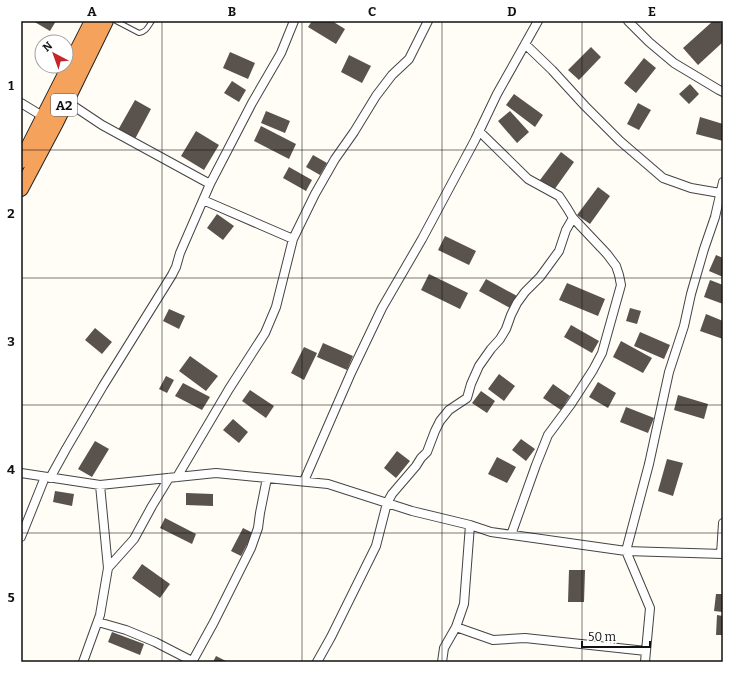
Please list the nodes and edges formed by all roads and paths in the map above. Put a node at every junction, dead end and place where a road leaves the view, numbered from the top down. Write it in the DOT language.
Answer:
graph roads {
  1 [pos="92,21"];
  2 [pos="106,21"];
  3 [pos="116,21"];
  4 [pos="152,21"];
  5 [pos="294,21"];
  6 [pos="428,21"];
  7 [pos="538,21"];
  8 [pos="628,21"];
  9 [pos="525,44"];
  10 [pos="723,92"];
  11 [pos="66,101"];
  12 [pos="21,103"];
  13 [pos="44,117"];
  14 [pos="479,131"];
  15 [pos="21,160"];
  16 [pos="723,182"];
  17 [pos="210,184"];
  18 [pos="21,189"];
  19 [pos="720,193"];
  20 [pos="203,200"];
  21 [pos="573,218"];
  22 [pos="293,239"];
  23 [pos="21,473"];
  24 [pos="48,478"];
  25 [pos="173,478"];
  26 [pos="267,478"];
  27 [pos="304,481"];
  28 [pos="100,486"];
  29 [pos="387,503"];
  30 [pos="723,523"];
  31 [pos="470,526"];
  32 [pos="511,535"];
  33 [pos="21,537"];
  34 [pos="626,551"];
  35 [pos="722,554"];
  36 [pos="108,568"];
  37 [pos="98,622"];
  38 [pos="456,627"];
  39 [pos="646,651"];
  40 [pos="192,661"];
  41 [pos="83,662"];
  42 [pos="317,662"];
  43 [pos="442,662"];
  44 [pos="645,662"];
  1 -- 13 [label="highway, A2"];
  2 -- 11 [label="highway, A2"];
  3 -- 4 [label="lane"];
  5 -- 17 [label="street"];
  6 -- 22 [label="street"];
  7 -- 9 [label="street"];
  8 -- 10 [label="street"];
  9 -- 14 [label="street"];
  9 -- 19 [label="street"];
  11 -- 17 [label="street"];
  11 -- 18 [label="highway, A2"];
  12 -- 13 [label="street"];
  13 -- 15 [label="highway, A2"];
  14 -- 21 [label="street"];
  14 -- 27 [label="street"];
  16 -- 19 [label="street"];
  17 -- 20 [label="street"];
  19 -- 34 [label="street"];
  20 -- 22 [label="street"];
  20 -- 24 [label="street"];
  21 -- 29 [label="street"];
  21 -- 32 [label="street"];
  22 -- 25 [label="street"];
  23 -- 24 [label="street"];
  24 -- 28 [label="street"];
  24 -- 33 [label="street"];
  25 -- 26 [label="street"];
  25 -- 28 [label="street"];
  25 -- 36 [label="street"];
  26 -- 27 [label="street"];
  26 -- 40 [label="street"];
  27 -- 29 [label="street"];
  28 -- 36 [label="street"];
  29 -- 31 [label="street"];
  29 -- 42 [label="street"];
  30 -- 35 [label="street"];
  31 -- 32 [label="street"];
  31 -- 38 [label="street"];
  32 -- 34 [label="street"];
  34 -- 35 [label="street"];
  34 -- 39 [label="street"];
  36 -- 37 [label="street"];
  37 -- 40 [label="street"];
  37 -- 41 [label="street"];
  38 -- 39 [label="street"];
  38 -- 43 [label="street"];
  39 -- 44 [label="street"];
}
